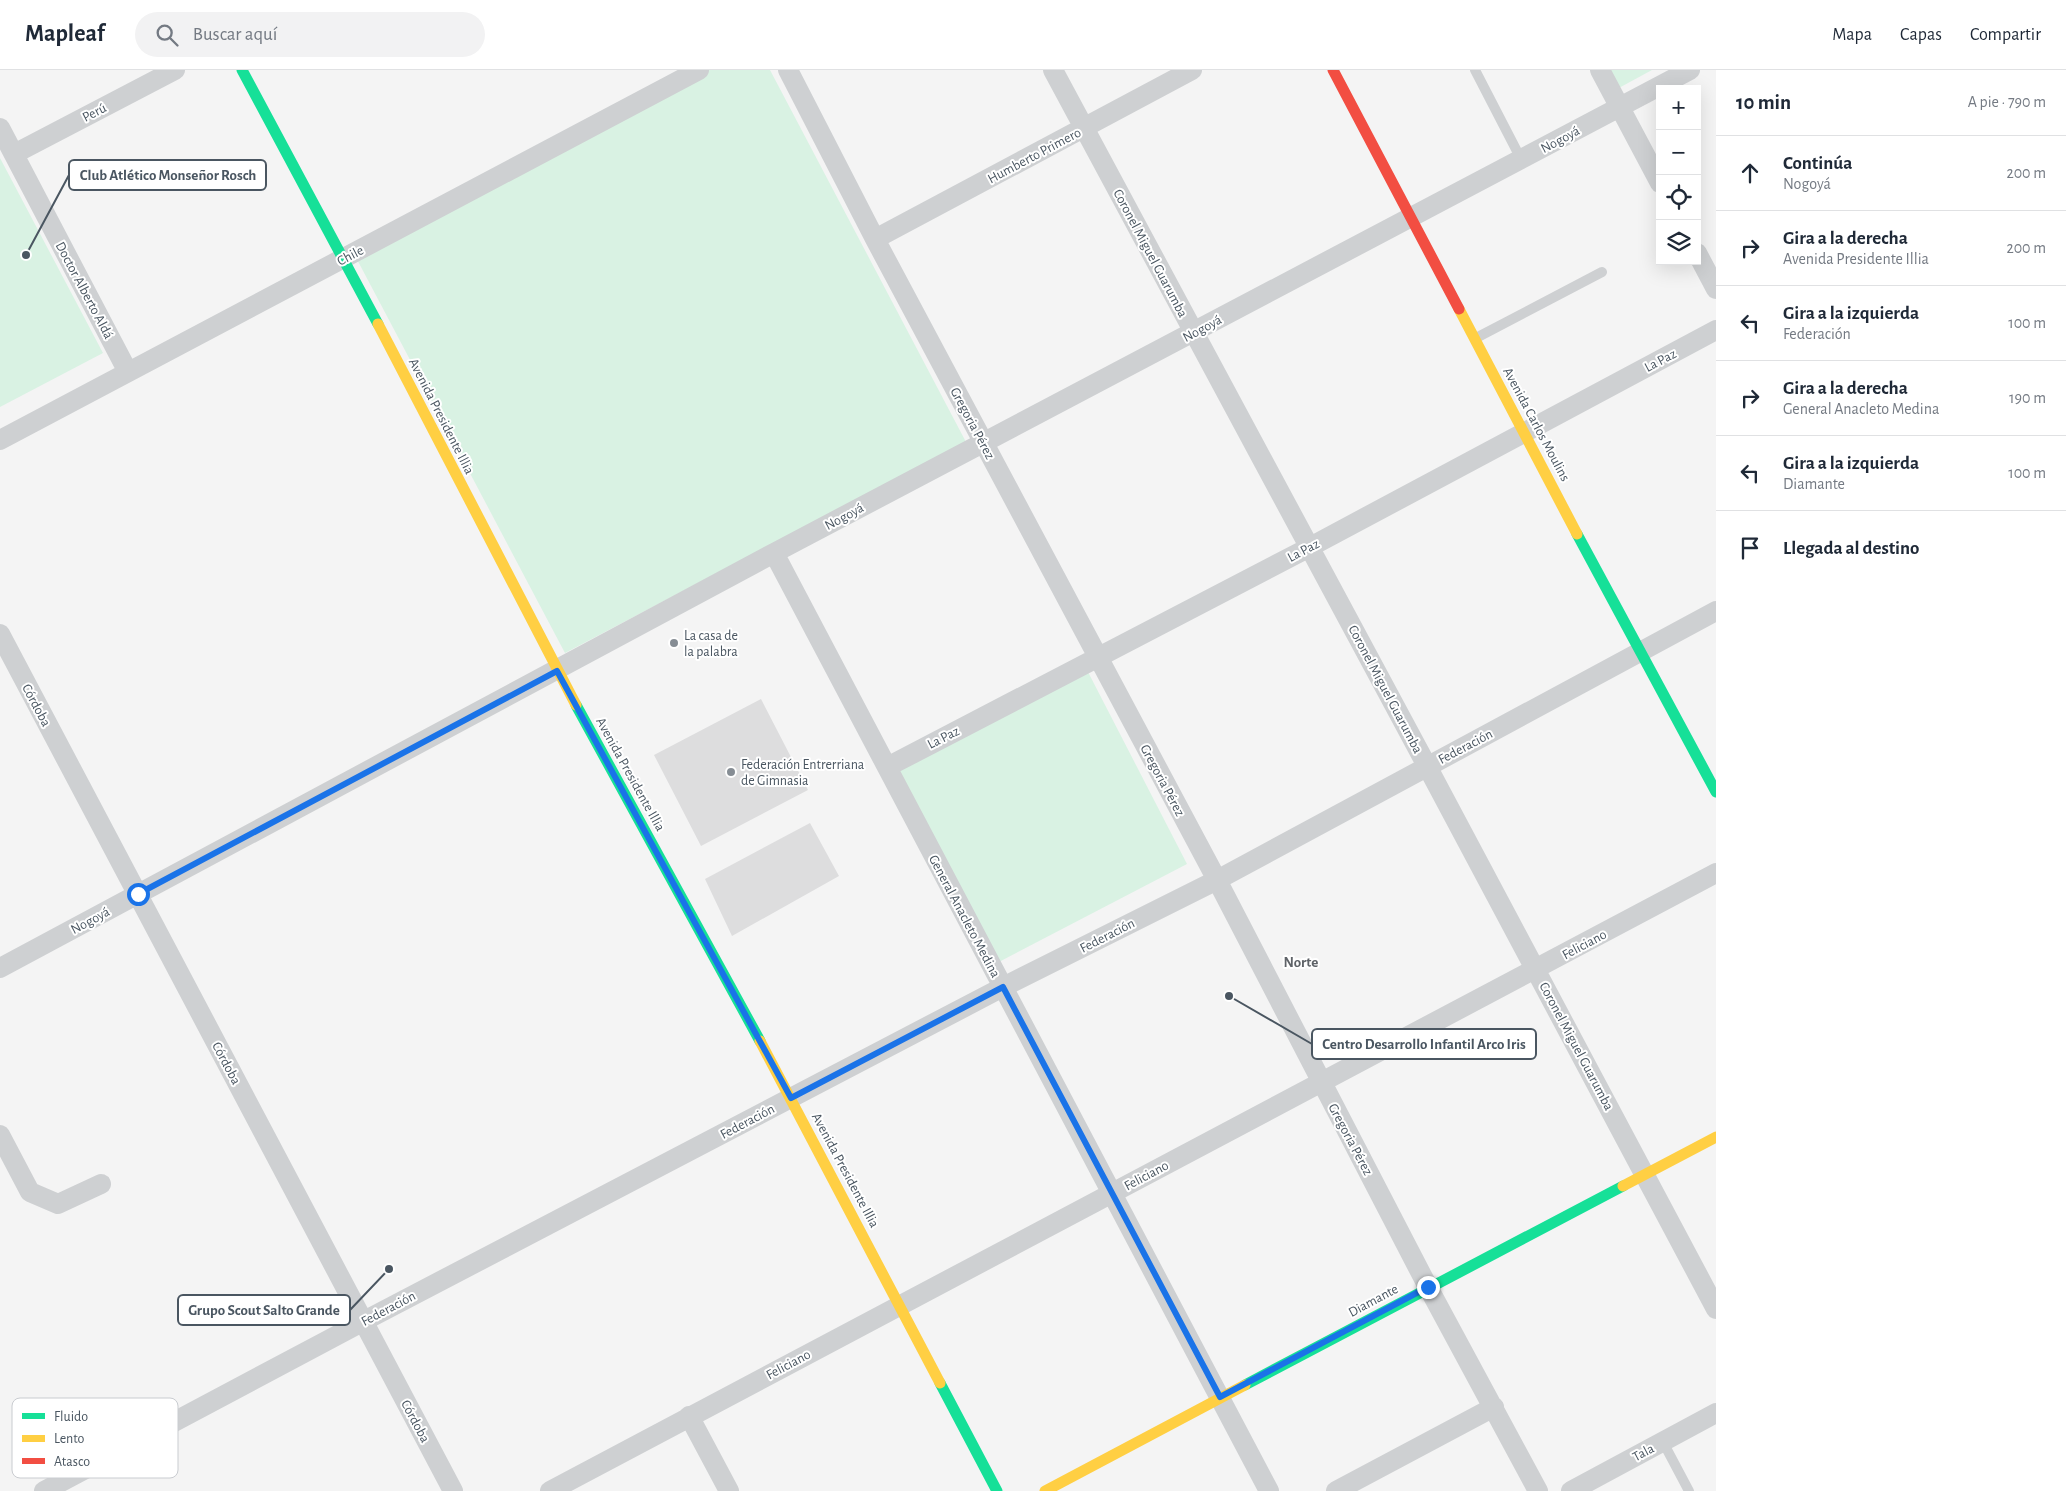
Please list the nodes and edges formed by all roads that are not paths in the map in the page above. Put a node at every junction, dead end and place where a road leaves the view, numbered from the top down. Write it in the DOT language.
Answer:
graph roads {
  1 [pos="175,70"];
  2 [pos="242,70"];
  3 [pos="699,70"];
  4 [pos="788,70"];
  5 [pos="1053,70"];
  6 [pos="1192,70"];
  7 [pos="1333,70"];
  8 [pos="1475,70"];
  9 [pos="1600,70"];
  10 [pos="1690,70"];
  11 [pos="1619,107"];
  12 [pos="0,128"];
  13 [pos="1084,128"];
  14 [pos="14,154"];
  15 [pos="1521,159"];
  16 [pos="1656,176"];
  17 [pos="1411,217"];
  18 [pos="875,239"];
  19 [pos="344,258"];
  20 [pos="1701,260"];
  21 [pos="1602,272"];
  22 [pos="1716,288"];
  23 [pos="1716,330"];
  24 [pos="1193,333"];
  25 [pos="1475,338"];
  26 [pos="128,372"];
  27 [pos="1524,432"];
  28 [pos="0,440"];
  29 [pos="984,442"];
  30 [pos="1310,547"];
  31 [pos="774,553"];
  32 [pos="1716,611"];
  33 [pos="0,634"];
  34 [pos="1640,653"];
  35 [pos="1097,657"];
  36 [pos="557,671"];
  37 [pos="1428,766"];
  38 [pos="887,767"];
  39 [pos="1716,792"];
  40 [pos="1716,874"];
  41 [pos="1217,880"];
  42 [pos="138,894"];
  43 [pos="0,968"];
  44 [pos="1536,970"];
  45 [pos="1003,987"];
  46 [pos="1322,1083"];
  47 [pos="791,1098"];
  48 [pos="0,1135"];
  49 [pos="1716,1137"];
  50 [pos="1645,1173"];
  51 [pos="101,1184"];
  52 [pos="1112,1192"];
  53 [pos="1428,1287"];
  54 [pos="900,1306"];
  55 [pos="1716,1310"];
  56 [pos="364,1321"];
  57 [pos="1220,1397"];
  58 [pos="1494,1408"];
  59 [pos="1716,1413"];
  60 [pos="689,1416"];
  61 [pos="178,1420"];
  62 [pos="1663,1442"];
  63 [pos="68,1478"];
  64 [pos="44,1491"];
  65 [pos="453,1491"];
  66 [pos="550,1491"];
  67 [pos="729,1491"];
  68 [pos="997,1491"];
  69 [pos="1045,1491"];
  70 [pos="1269,1491"];
  71 [pos="1336,1491"];
  72 [pos="1538,1491"];
  73 [pos="1571,1491"];
  74 [pos="1689,1491"];
  1 -- 14 [label="street, Perú"];
  2 -- 19 [label="main road, Avenida Presidente Illia"];
  3 -- 19 [label="street, Chile"];
  4 -- 18 [label="street, Gregoria Pérez"];
  5 -- 13 [label="street, Coronel Miguel Guarumba"];
  6 -- 13 [label="street, Humberto Primero"];
  7 -- 17 [label="main road, Avenida Carlos Moulins"];
  8 -- 15 [label="lane"];
  9 -- 11 [label="street"];
  10 -- 11 [label="street, Nogoyá"];
  11 -- 15 [label="street, Nogoyá"];
  11 -- 16 [label="street"];
  12 -- 14 [label="street, Doctor Alberto Aldá"];
  13 -- 18 [label="street, Humberto Primero"];
  13 -- 24 [label="street, Coronel Miguel Guarumba"];
  14 -- 26 [label="street, Doctor Alberto Aldá"];
  15 -- 17 [label="street, Nogoyá"];
  17 -- 24 [label="street, Nogoyá"];
  17 -- 25 [label="main road, Avenida Carlos Moulins"];
  18 -- 29 [label="street, Gregoria Pérez"];
  19 -- 26 [label="street, Chile"];
  19 -- 36 [label="main road, Avenida Presidente Illia"];
  20 -- 22 [label="street"];
  21 -- 25 [label="lane"];
  23 -- 27 [label="street, La Paz"];
  24 -- 29 [label="street, Nogoyá"];
  24 -- 30 [label="street, Coronel Miguel Guarumba"];
  25 -- 27 [label="main road, Avenida Carlos Moulins"];
  26 -- 28 [label="street, Chile"];
  27 -- 30 [label="street, La Paz"];
  27 -- 34 [label="main road, Avenida Carlos Moulins"];
  29 -- 31 [label="street, Nogoyá"];
  29 -- 35 [label="street, Gregoria Pérez"];
  30 -- 35 [label="street, La Paz"];
  30 -- 37 [label="street, Coronel Miguel Guarumba"];
  31 -- 36 [label="street, Nogoyá"];
  31 -- 38 [label="street, General Anacleto Medina"];
  32 -- 34 [label="street, Federación"];
  33 -- 42 [label="street, Córdoba"];
  34 -- 37 [label="street, Federación"];
  34 -- 39 [label="main road, Avenida Carlos Moulins"];
  35 -- 38 [label="street, La Paz"];
  35 -- 41 [label="street, Gregoria Pérez"];
  36 -- 42 [label="street, Nogoyá"];
  36 -- 47 [label="main road, Avenida Presidente Illia"];
  37 -- 41 [label="street, Federación"];
  37 -- 44 [label="street, Coronel Miguel Guarumba"];
  38 -- 45 [label="street, General Anacleto Medina"];
  40 -- 44 [label="street, Feliciano"];
  41 -- 45 [label="street, Federación"];
  41 -- 46 [label="street, Gregoria Pérez"];
  42 -- 43 [label="street, Nogoyá"];
  42 -- 56 [label="street, Córdoba"];
  44 -- 46 [label="street, Feliciano"];
  44 -- 50 [label="street, Coronel Miguel Guarumba"];
  45 -- 47 [label="street, Federación"];
  45 -- 52 [label="street, General Anacleto Medina"];
  46 -- 52 [label="street, Feliciano"];
  46 -- 53 [label="street, Gregoria Pérez"];
  47 -- 54 [label="main road, Avenida Presidente Illia"];
  47 -- 56 [label="street, Federación"];
  48 -- 51 [label="street"];
  49 -- 50 [label="main road, Diamante"];
  50 -- 53 [label="main road, Diamante"];
  50 -- 55 [label="street, Coronel Miguel Guarumba"];
  52 -- 54 [label="street, Feliciano"];
  52 -- 57 [label="street, General Anacleto Medina"];
  53 -- 57 [label="main road, Diamante"];
  53 -- 58 [label="street, Gregoria Pérez"];
  54 -- 60 [label="street, Feliciano"];
  54 -- 68 [label="main road, Avenida Presidente Illia"];
  56 -- 61 [label="street, Federación"];
  56 -- 65 [label="street, Córdoba"];
  57 -- 69 [label="main road, Diamante"];
  57 -- 70 [label="street, General Anacleto Medina"];
  58 -- 71 [label="street"];
  58 -- 72 [label="street, Gregoria Pérez"];
  59 -- 62 [label="street, Tala"];
  60 -- 66 [label="street, Feliciano"];
  60 -- 67 [label="street"];
  62 -- 73 [label="street, Tala"];
  62 -- 74 [label="lane"];
  63 -- 64 [label="street, Federación"];
}
